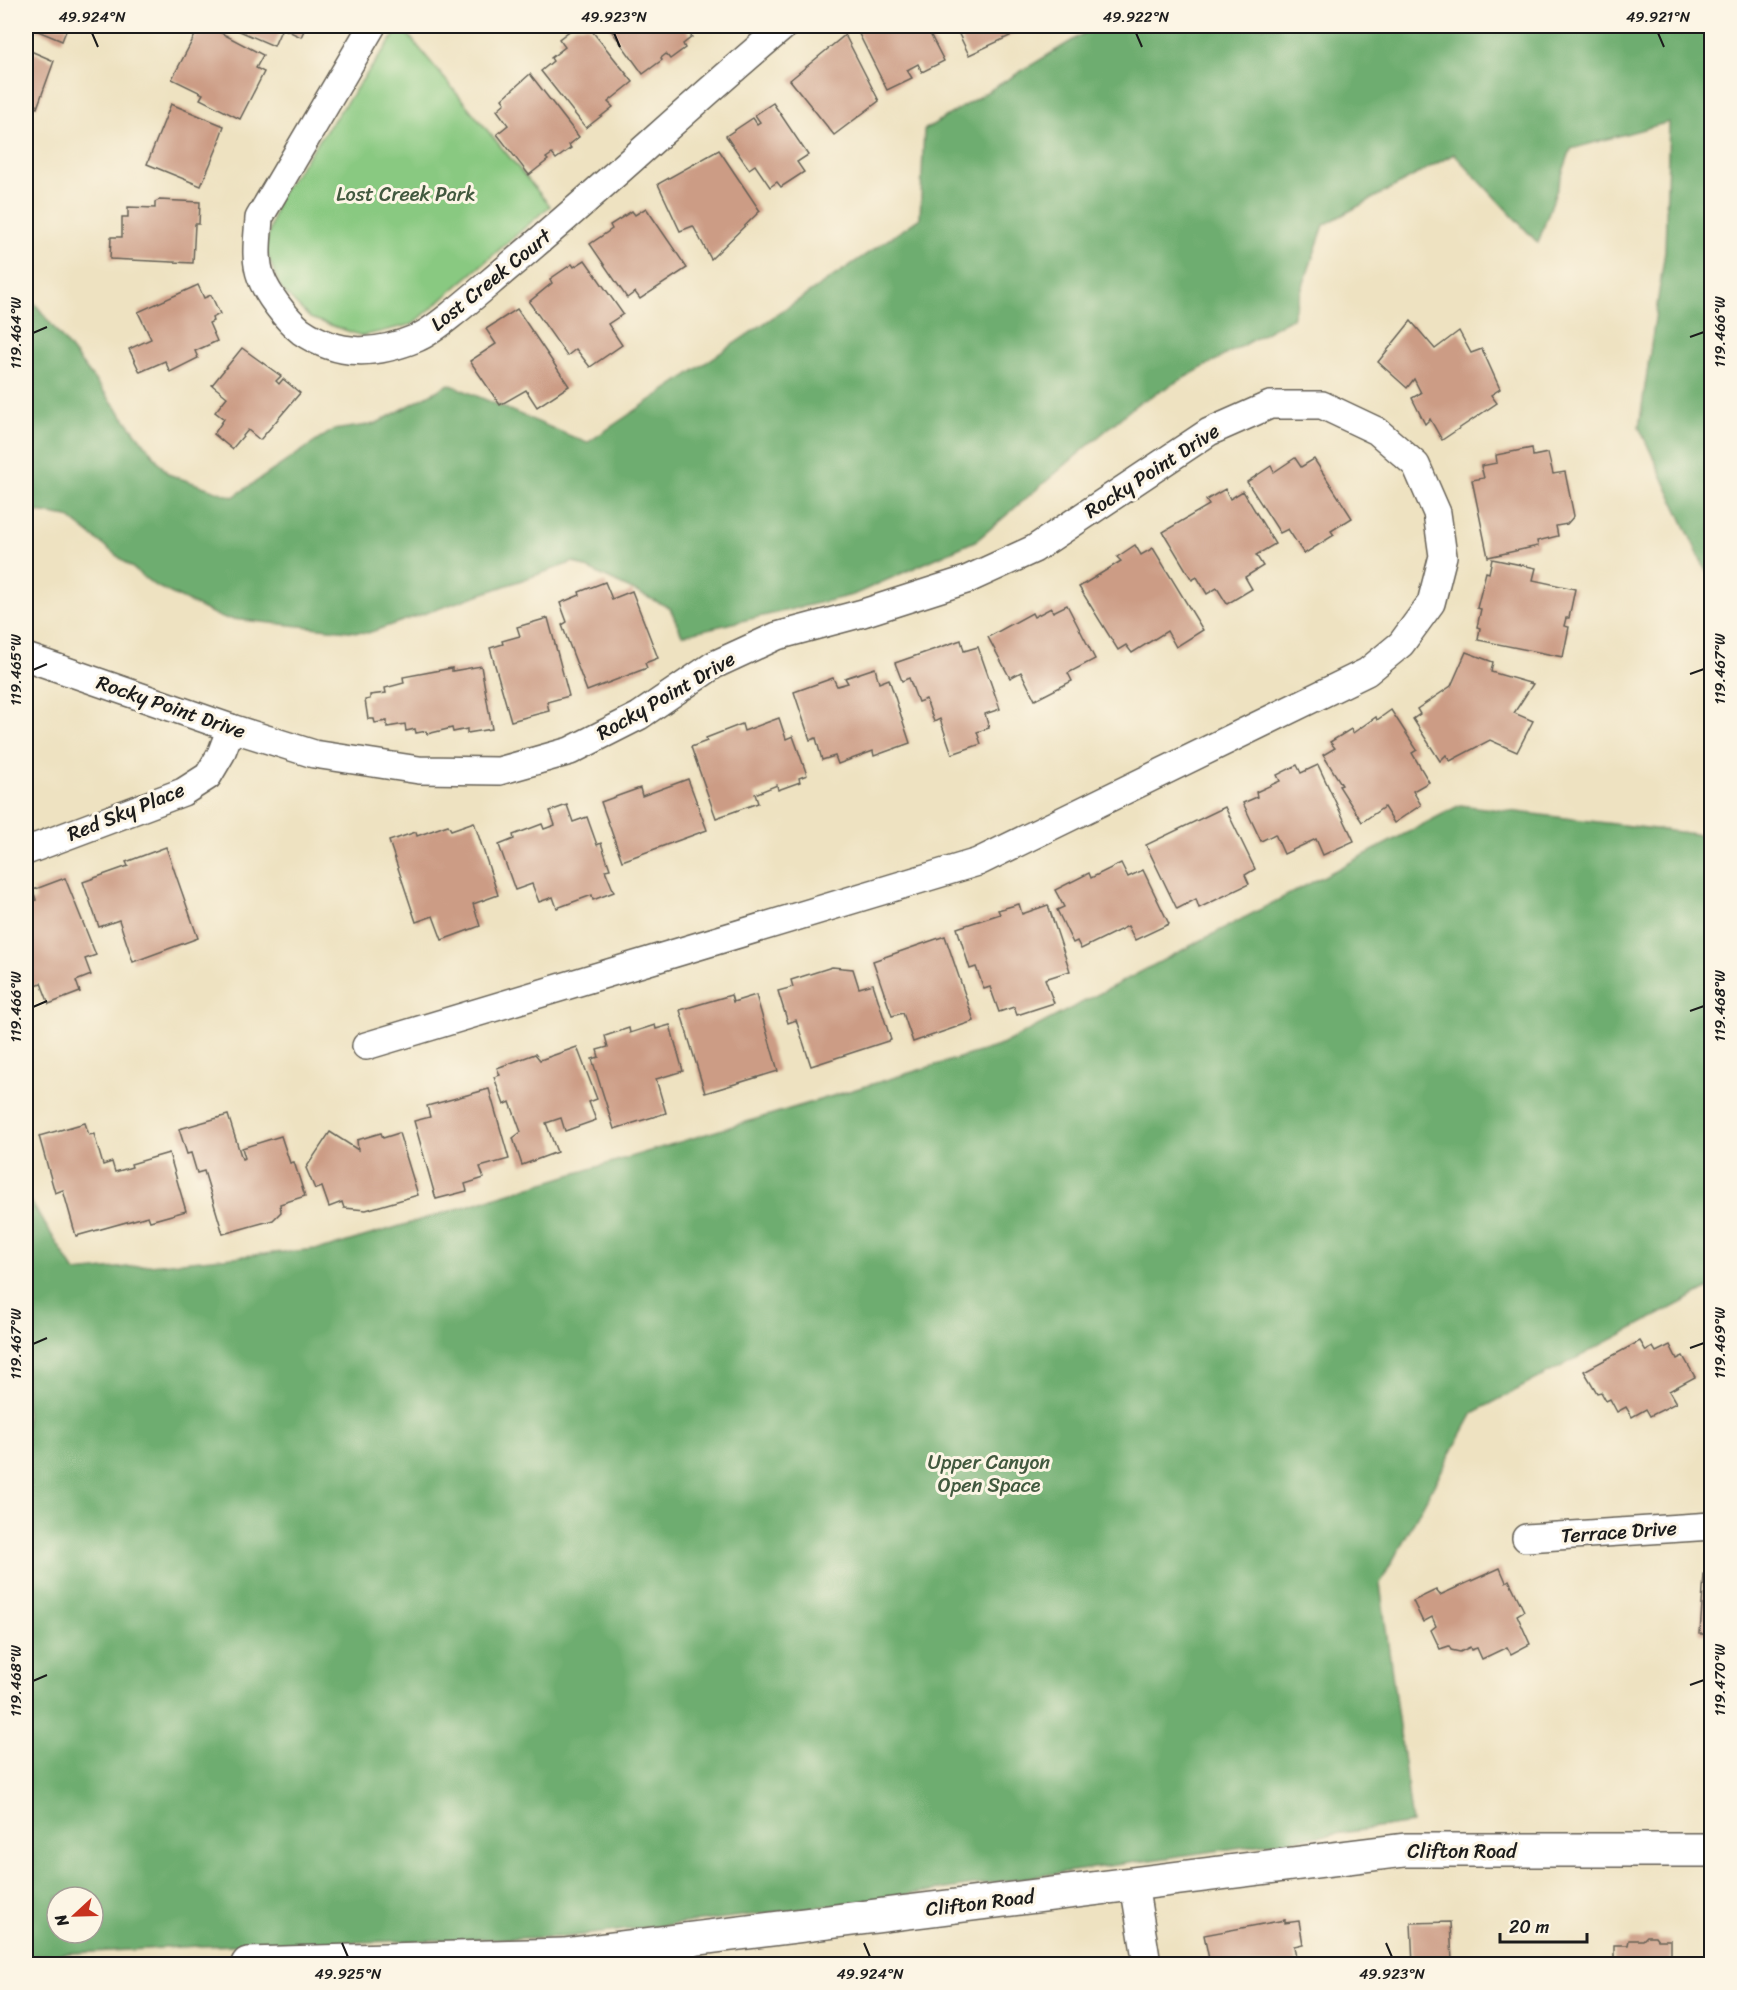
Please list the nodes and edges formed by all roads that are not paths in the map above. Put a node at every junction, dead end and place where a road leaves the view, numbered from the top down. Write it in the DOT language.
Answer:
graph roads {
  1 [pos="372,26"];
  2 [pos="784,26"];
  3 [pos="26,657"];
  4 [pos="231,728"];
  5 [pos="26,851"];
  6 [pos="366,1046"];
  7 [pos="1712,1526"];
  8 [pos="1527,1538"];
  9 [pos="1712,1850"];
  10 [pos="1134,1884"];
  11 [pos="248,1965"];
  12 [pos="1146,1965"];
  1 -- 2 [label="street, Lost Creek Court"];
  3 -- 4 [label="street, Rocky Point Drive"];
  4 -- 5 [label="street, Red Sky Place"];
  4 -- 6 [label="street, Rocky Point Drive"];
  7 -- 8 [label="street, Terrace Drive"];
  9 -- 10 [label="street, Clifton Road"];
  10 -- 11 [label="street, Clifton Road"];
  10 -- 12 [label="street"];
}
